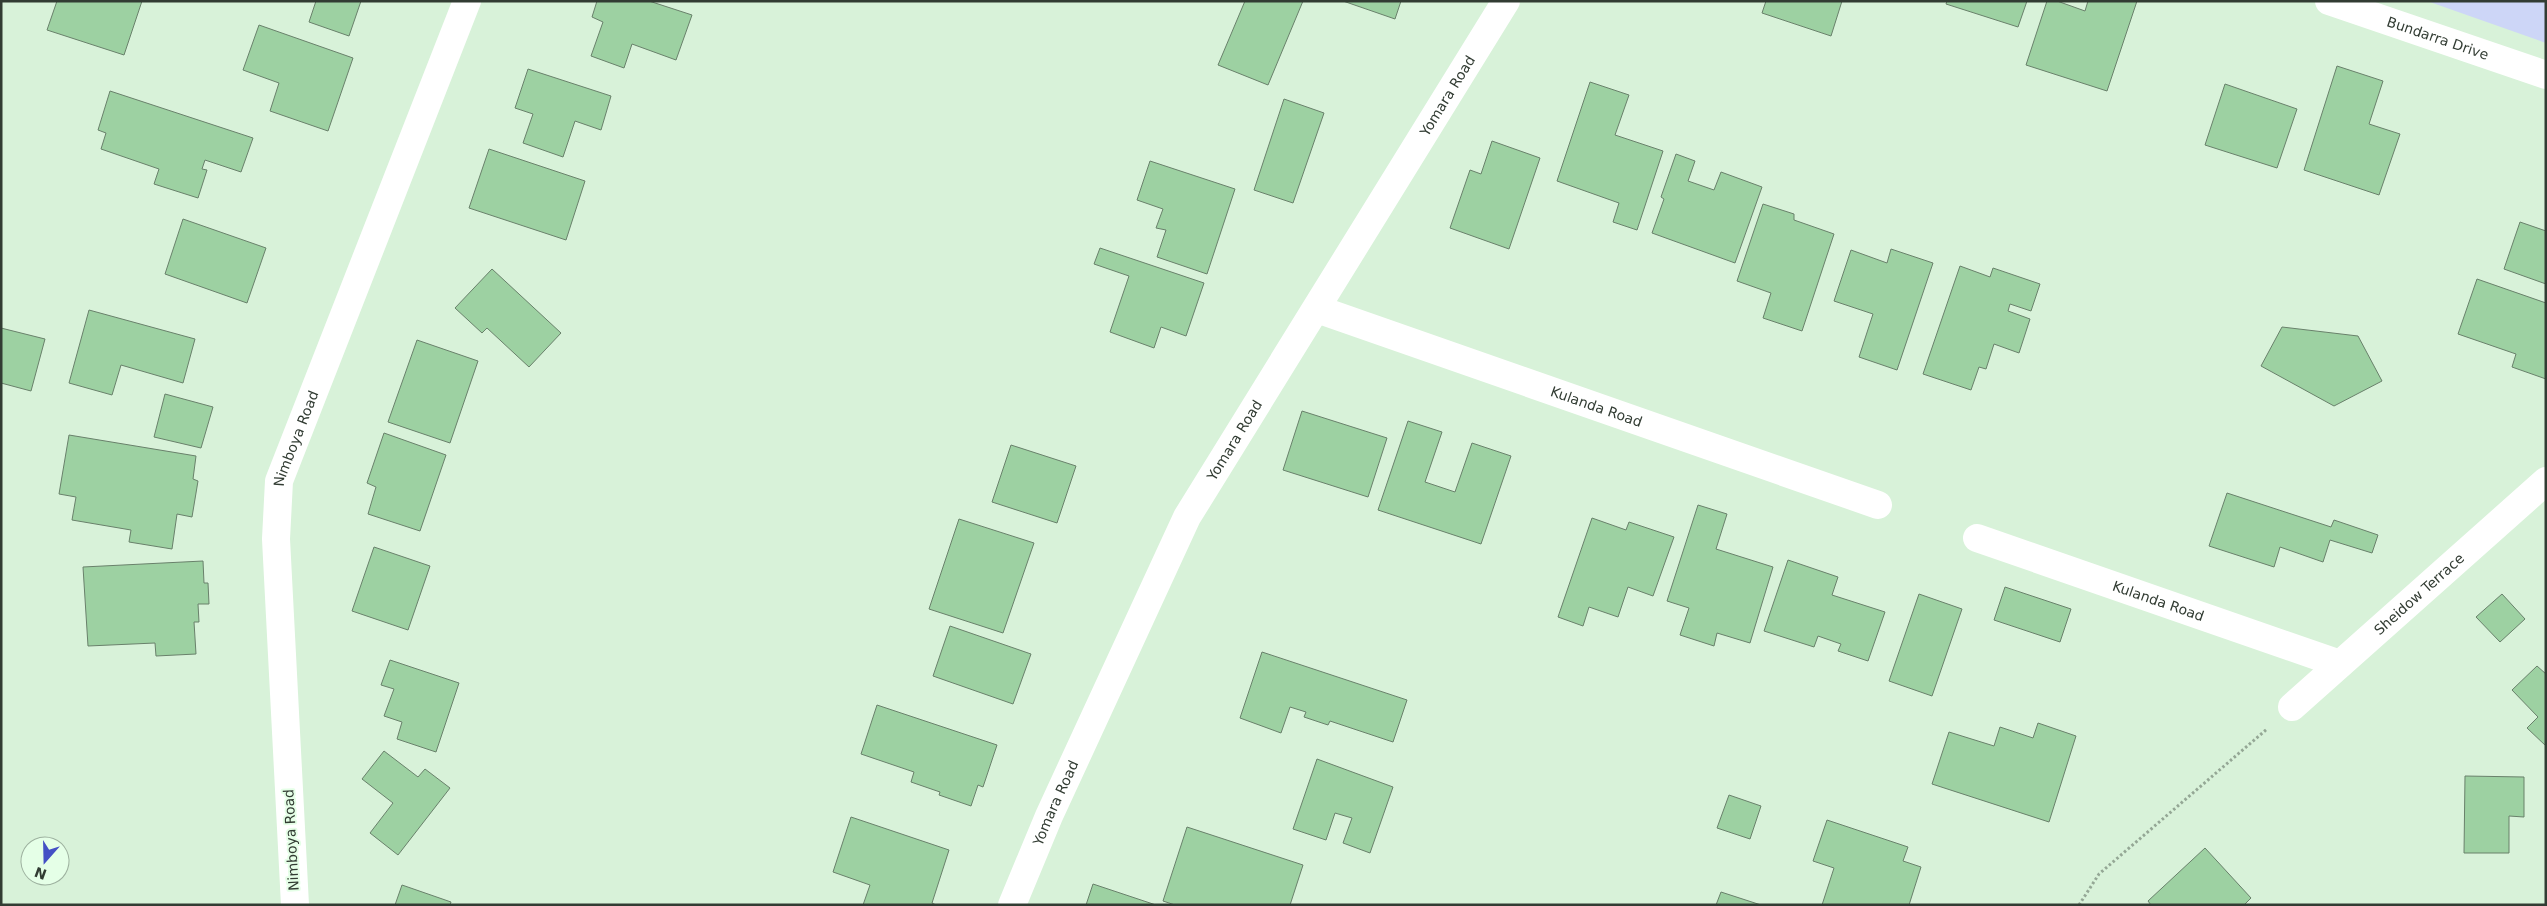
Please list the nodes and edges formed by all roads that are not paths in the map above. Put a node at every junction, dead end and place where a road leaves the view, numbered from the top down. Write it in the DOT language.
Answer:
graph roads {
  1 [pos="467,1"];
  2 [pos="1506,1"];
  3 [pos="2329,1"];
  4 [pos="2546,75"];
  5 [pos="1317,309"];
  6 [pos="2546,481"];
  7 [pos="1878,505"];
  8 [pos="1978,538"];
  9 [pos="2340,664"];
  10 [pos="2292,707"];
  11 [pos="294,905"];
  12 [pos="1012,905"];
  1 -- 11 [label="street, Nimboya Road"];
  2 -- 5 [label="street, Yomara Road"];
  3 -- 4 [label="street, Bundarra Drive"];
  5 -- 7 [label="street, Kulanda Road"];
  5 -- 12 [label="street, Yomara Road"];
  6 -- 9 [label="street, Sheidow Terrace"];
  8 -- 9 [label="street, Kulanda Road"];
  9 -- 10 [label="street, Sheidow Terrace"];
}
